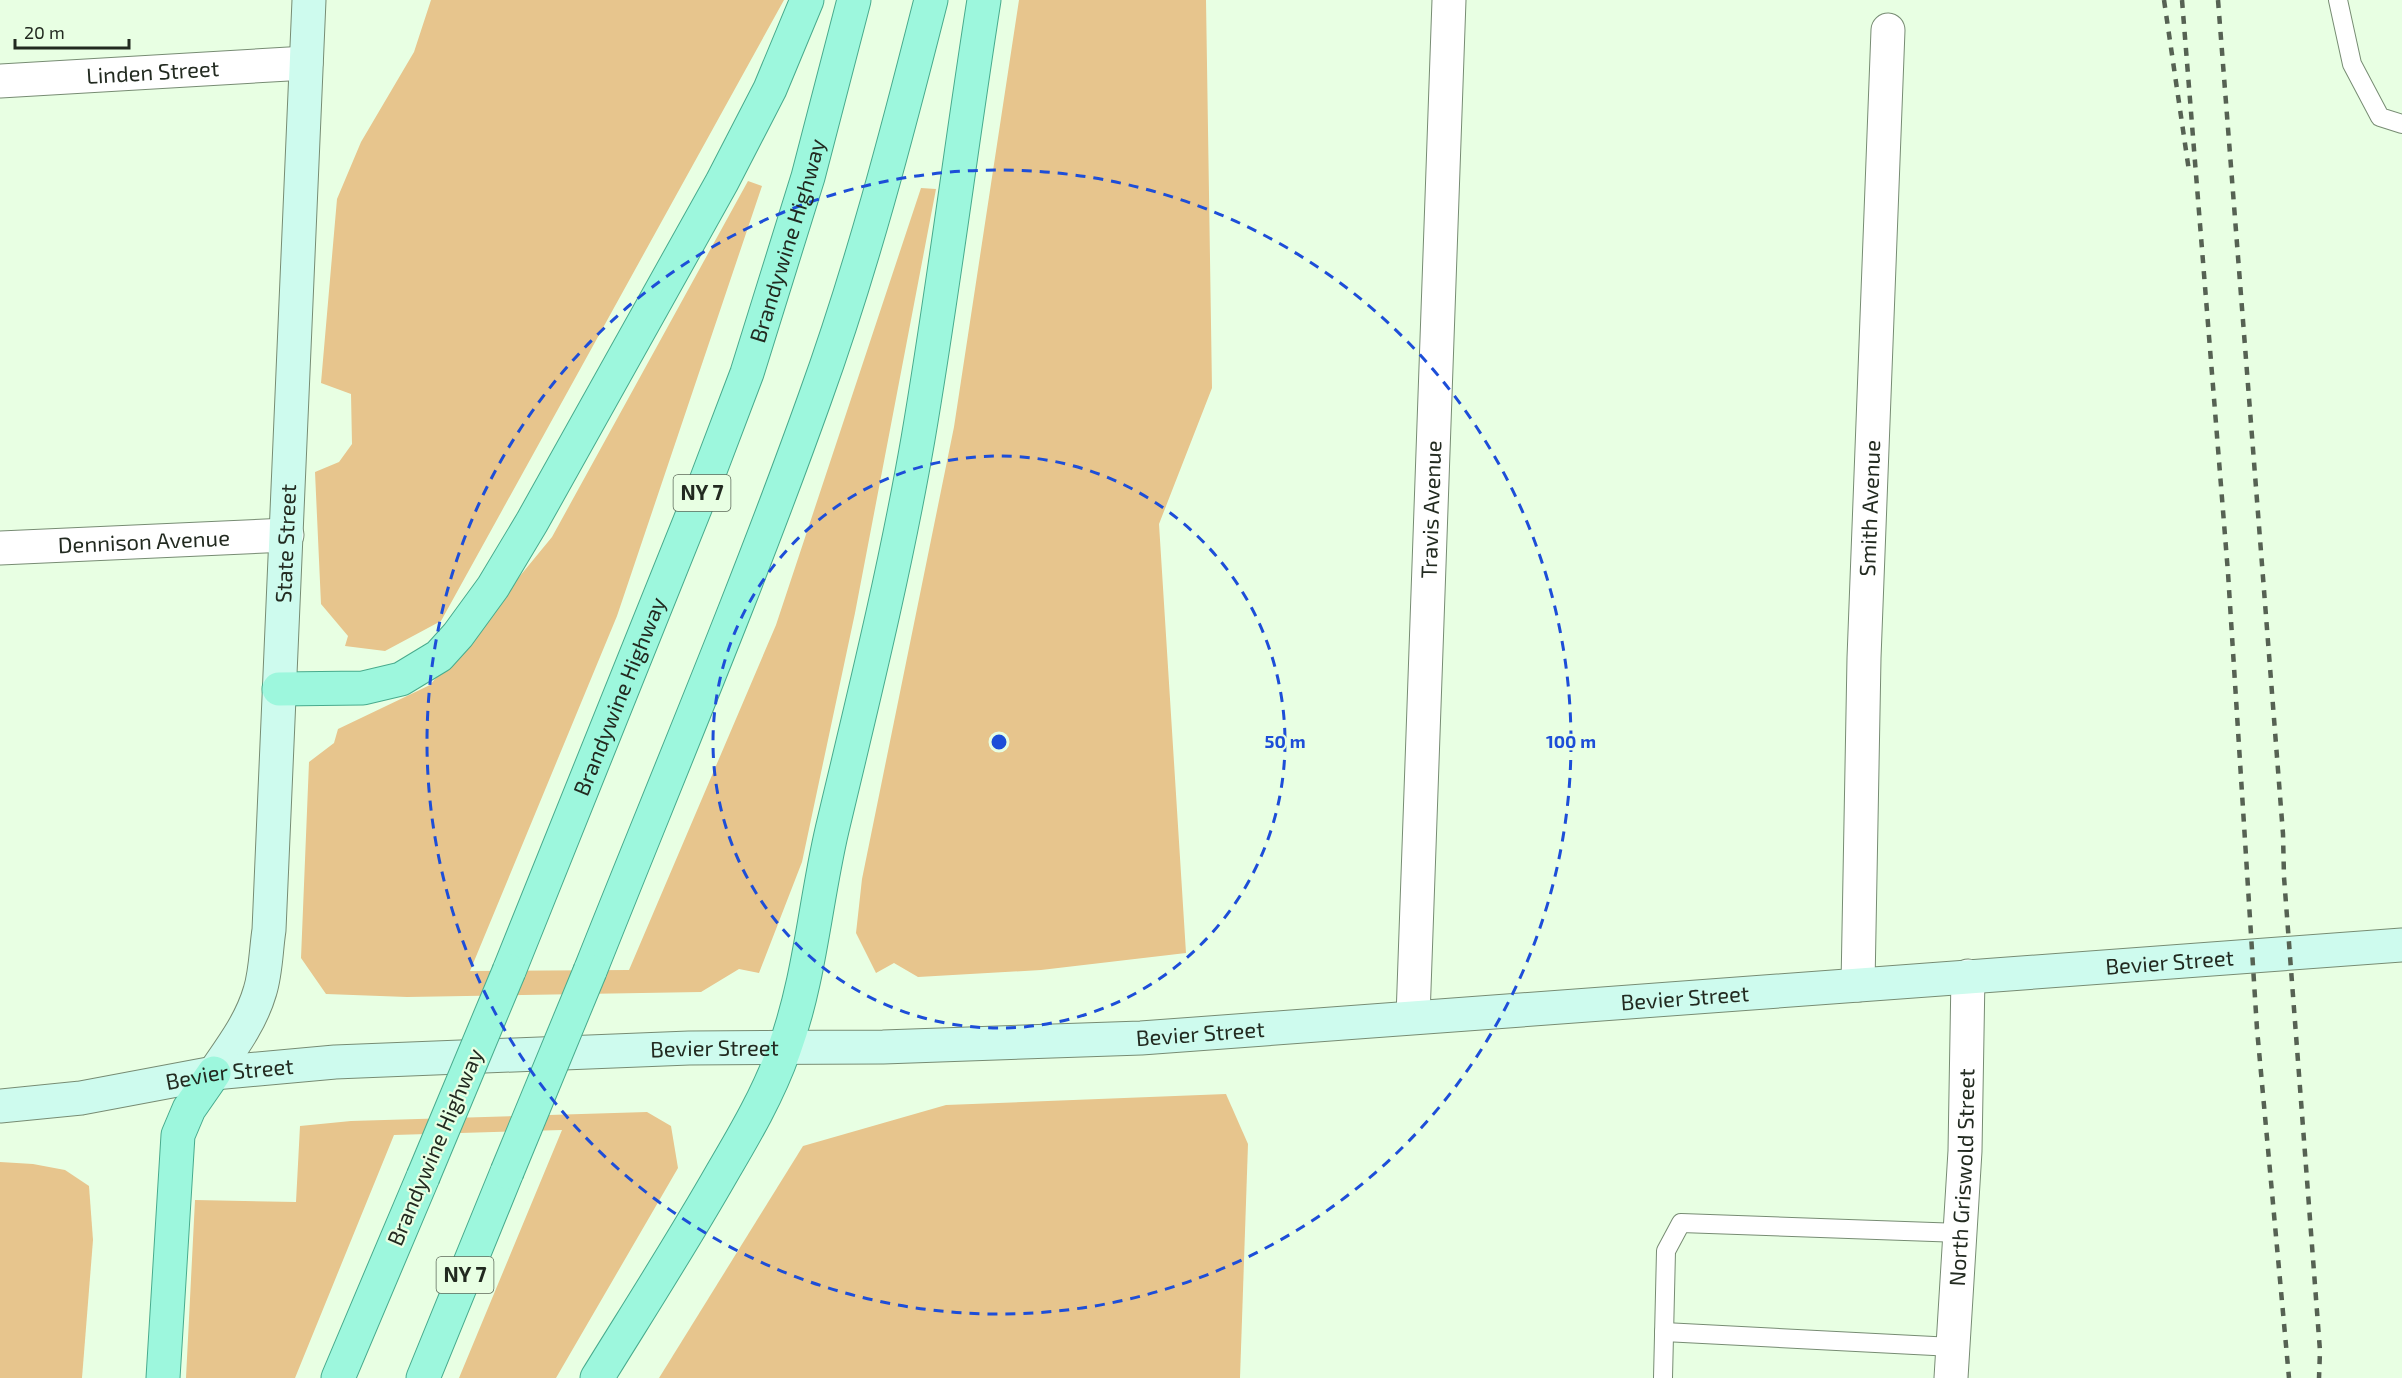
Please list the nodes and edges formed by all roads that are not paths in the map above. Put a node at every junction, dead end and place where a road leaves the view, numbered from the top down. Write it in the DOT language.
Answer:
graph roads {
  1 [pos="309,0"];
  2 [pos="807,0"];
  3 [pos="854,0"];
  4 [pos="931,0"];
  5 [pos="984,0"];
  6 [pos="1449,0"];
  7 [pos="2338,0"];
  8 [pos="1888,30"];
  9 [pos="306,63"];
  10 [pos="0,81"];
  11 [pos="2402,124"];
  12 [pos="286,535"];
  13 [pos="0,548"];
  14 [pos="279,689"];
  15 [pos="2402,945"];
  16 [pos="1968,976"];
  17 [pos="1858,986"];
  18 [pos="1413,1017"];
  19 [pos="784,1049"];
  20 [pos="214,1073"];
  21 [pos="0,1106"];
  22 [pos="1961,1233"];
  23 [pos="1664,1332"];
  24 [pos="1952,1362"];
  25 [pos="163,1378"];
  26 [pos="338,1378"];
  27 [pos="423,1378"];
  28 [pos="597,1378"];
  29 [pos="1663,1378"];
  1 -- 9 [label="main road, State Street"];
  2 -- 14 [label="main road"];
  3 -- 26 [label="main road, Brandywine Highway / NY 7, bridge"];
  4 -- 27 [label="main road, NY 7, bridge"];
  5 -- 19 [label="main road"];
  6 -- 18 [label="street, Travis Avenue"];
  7 -- 11 [label="lane"];
  8 -- 17 [label="street, Smith Avenue"];
  9 -- 10 [label="street, Linden Street"];
  9 -- 12 [label="main road, State Street"];
  12 -- 13 [label="street, Dennison Avenue"];
  12 -- 14 [label="main road, State Street"];
  14 -- 20 [label="main road, State Street"];
  15 -- 16 [label="main road, Bevier Street"];
  16 -- 17 [label="main road, Bevier Street"];
  16 -- 22 [label="street, North Griswold Street"];
  17 -- 18 [label="main road, Bevier Street"];
  18 -- 19 [label="main road, Bevier Street"];
  19 -- 20 [label="main road, Bevier Street"];
  19 -- 28 [label="main road"];
  20 -- 21 [label="main road, Bevier Street"];
  20 -- 25 [label="main road"];
  22 -- 23 [label="lane"];
  22 -- 24 [label="street, North Griswold Street"];
  23 -- 24 [label="lane"];
  23 -- 29 [label="lane"];
}
